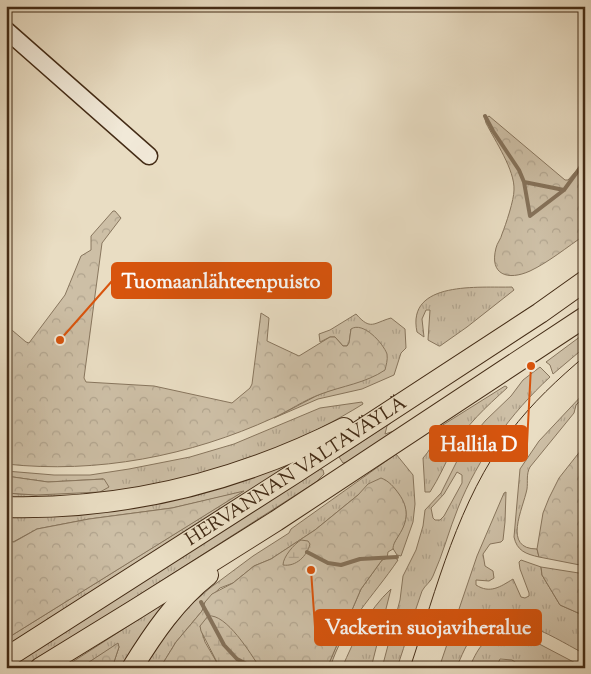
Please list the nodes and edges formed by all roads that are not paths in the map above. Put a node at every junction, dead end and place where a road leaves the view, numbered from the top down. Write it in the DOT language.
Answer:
graph roads {
  1 [pos="6,30"];
  2 [pos="149,156"];
  3 [pos="585,281"];
  4 [pos="585,317"];
  5 [pos="430,384"];
  6 [pos="6,507"];
  7 [pos="276,521"];
  8 [pos="6,658"];
  9 [pos="40,668"];
  10 [pos="132,668"];
  1 -- 2 [label="street"];
  3 -- 5 [label="highway, HERVANNAN VALTAVÄYLÄ"];
  4 -- 7 [label="highway, HERVANNAN VALTAVÄYLÄ"];
  5 -- 6 [label="highway"];
  5 -- 8 [label="highway, HERVANNAN VALTAVÄYLÄ"];
  7 -- 9 [label="highway, HERVANNAN VALTAVÄYLÄ"];
  7 -- 10 [label="highway"];
}
